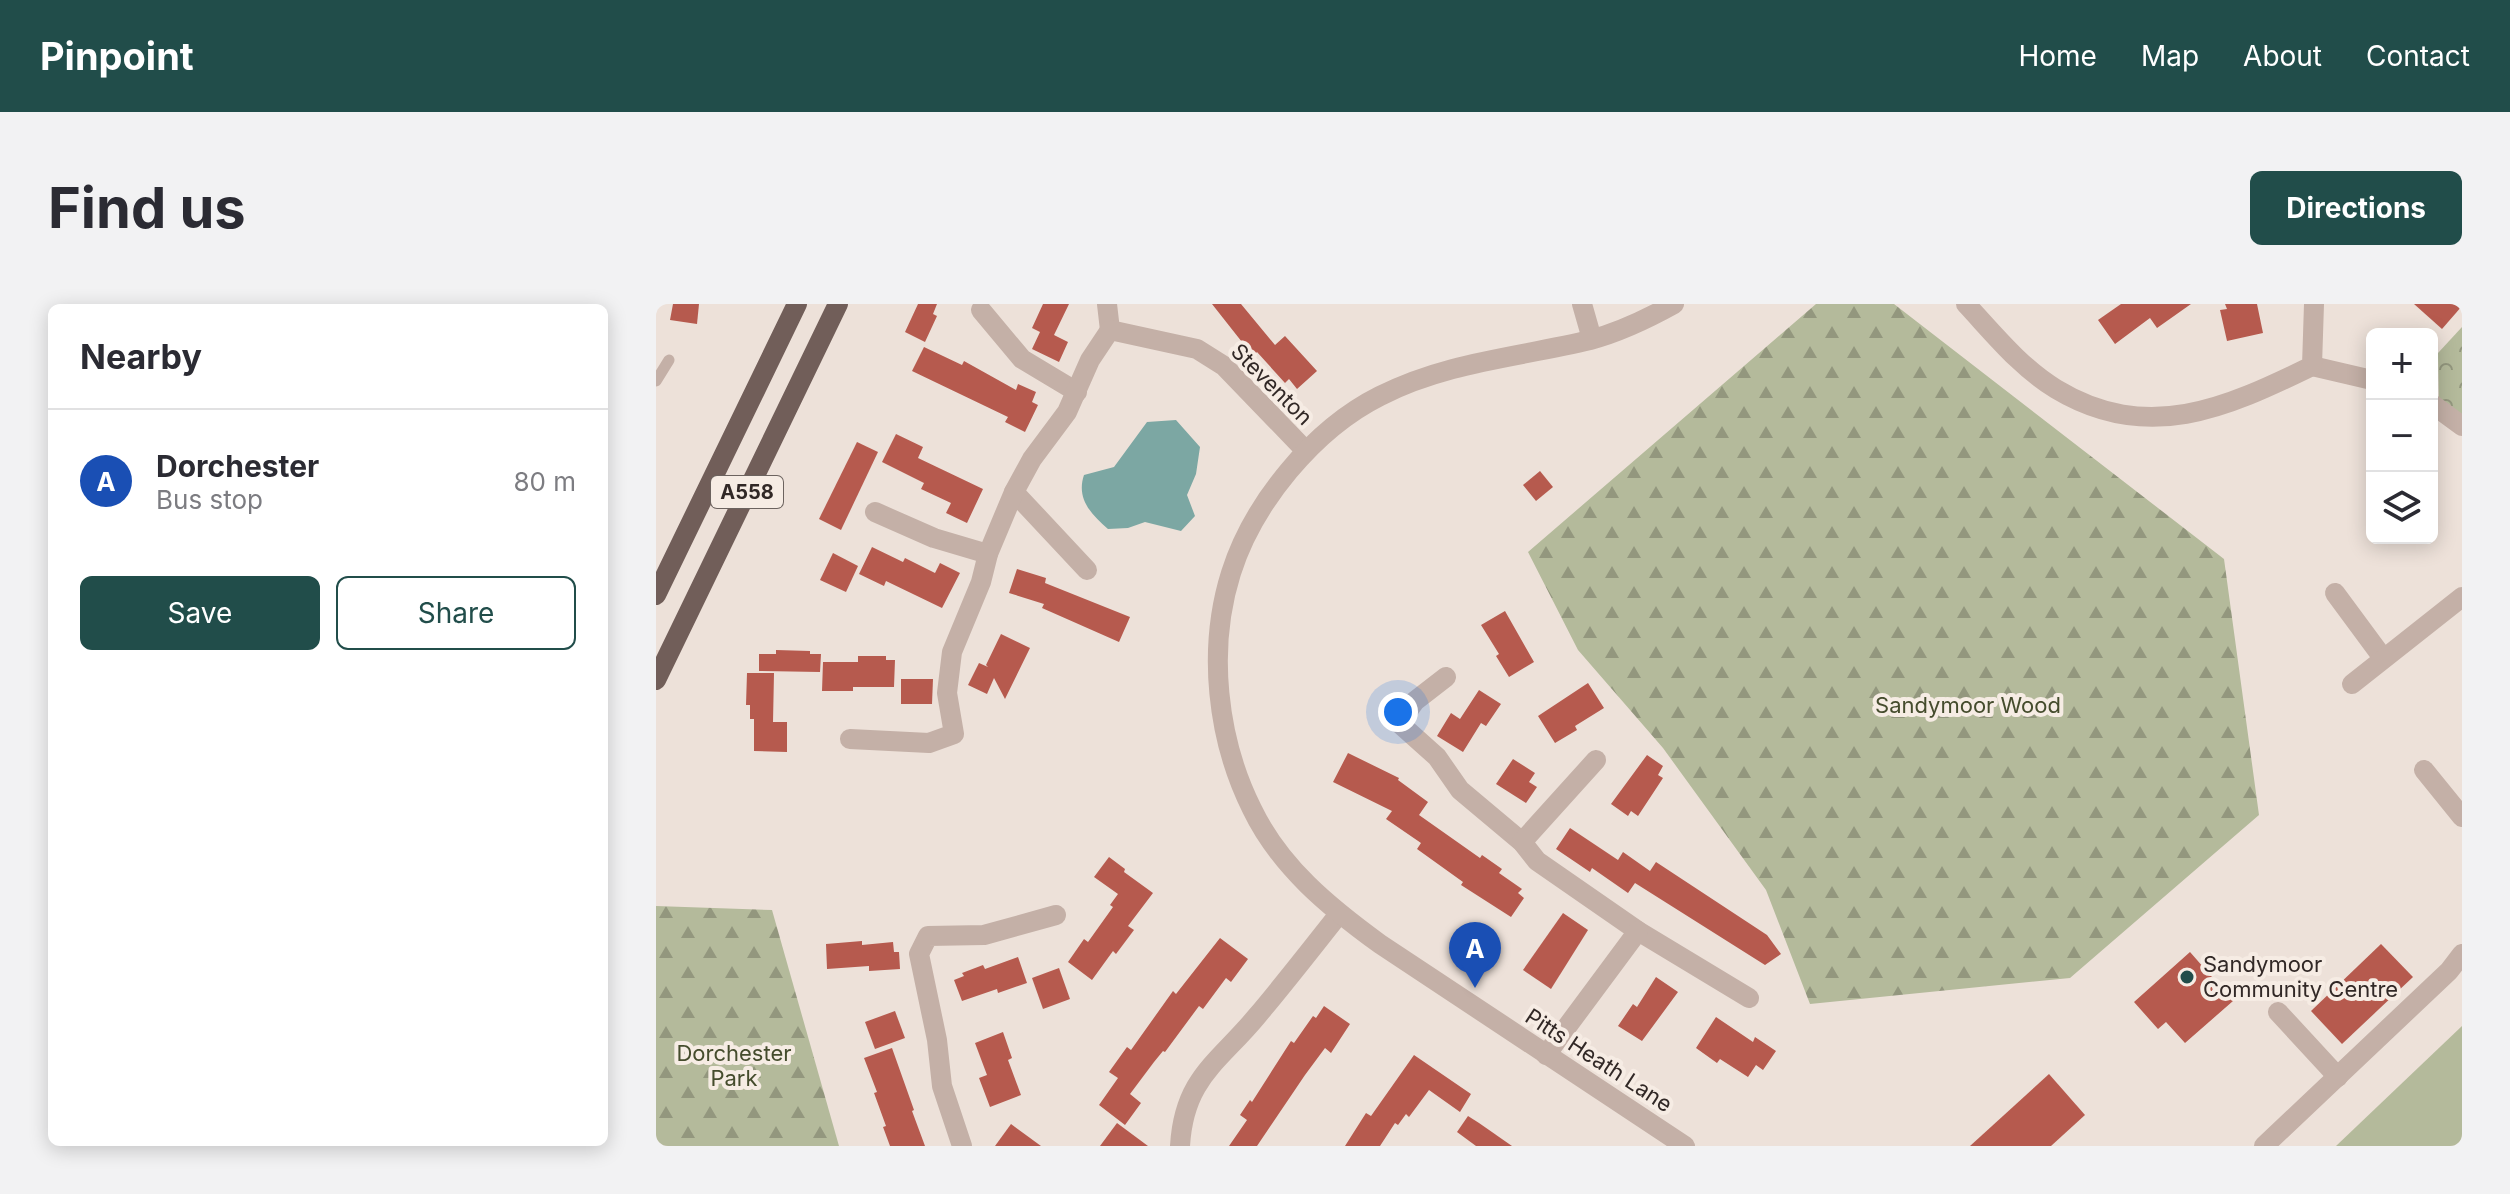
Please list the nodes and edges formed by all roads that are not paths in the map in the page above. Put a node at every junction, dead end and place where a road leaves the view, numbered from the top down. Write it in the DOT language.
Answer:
graph roads {
  1 [pos="797,304"];
  2 [pos="838,304"];
  3 [pos="1107,304"];
  4 [pos="1582,304"];
  5 [pos="1674,304"];
  6 [pos="1966,304"];
  7 [pos="2314,304"];
  8 [pos="981,310"];
  9 [pos="1110,330"];
  10 [pos="1592,339"];
  11 [pos="669,360"];
  12 [pos="2312,366"];
  13 [pos="2366,379"];
  14 [pos="656,381"];
  15 [pos="1077,392"];
  16 [pos="2438,408"];
  17 [pos="2462,426"];
  18 [pos="1306,451"];
  19 [pos="1014,492"];
  20 [pos="875,512"];
  21 [pos="988,554"];
  22 [pos="1087,570"];
  23 [pos="2335,593"];
  24 [pos="656,595"];
  25 [pos="2462,597"];
  26 [pos="2383,658"];
  27 [pos="1446,677"];
  28 [pos="656,680"];
  29 [pos="2352,684"];
  30 [pos="850,739"];
  31 [pos="1596,760"];
  32 [pos="2424,770"];
  33 [pos="2462,817"];
  34 [pos="1522,842"];
  35 [pos="1339,914"];
  36 [pos="1056,915"];
  37 [pos="1638,931"];
  38 [pos="2462,954"];
  39 [pos="1749,998"];
  40 [pos="2278,1012"];
  41 [pos="1546,1055"];
  42 [pos="2338,1077"];
  43 [pos="962,1146"];
  44 [pos="1180,1146"];
  45 [pos="1685,1146"];
  46 [pos="2264,1146"];
  1 -- 24 [label="main road, A558"];
  2 -- 28 [label="main road, A558"];
  3 -- 9 [label="street"];
  4 -- 10 [label="street"];
  5 -- 10 [label="street, Pitts Heath Lane"];
  6 -- 12 [label="street"];
  7 -- 12 [label="street"];
  8 -- 15 [label="street"];
  9 -- 15 [label="street"];
  9 -- 18 [label="street, Steventon"];
  10 -- 18 [label="street, Pitts Heath Lane"];
  11 -- 14 [label="lane"];
  12 -- 13 [label="street"];
  15 -- 19 [label="street"];
  16 -- 17 [label="street"];
  18 -- 35 [label="street, Pitts Heath Lane"];
  19 -- 21 [label="street"];
  19 -- 22 [label="street"];
  20 -- 21 [label="street"];
  21 -- 30 [label="street"];
  23 -- 26 [label="street"];
  25 -- 26 [label="street"];
  26 -- 29 [label="street"];
  27 -- 34 [label="street"];
  31 -- 34 [label="street"];
  32 -- 33 [label="street"];
  34 -- 37 [label="street"];
  35 -- 41 [label="street, Pitts Heath Lane"];
  35 -- 44 [label="street"];
  36 -- 43 [label="street"];
  37 -- 39 [label="street"];
  37 -- 41 [label="street"];
  38 -- 42 [label="street"];
  40 -- 42 [label="street"];
  41 -- 45 [label="street, Pitts Heath Lane"];
  42 -- 46 [label="street"];
}
